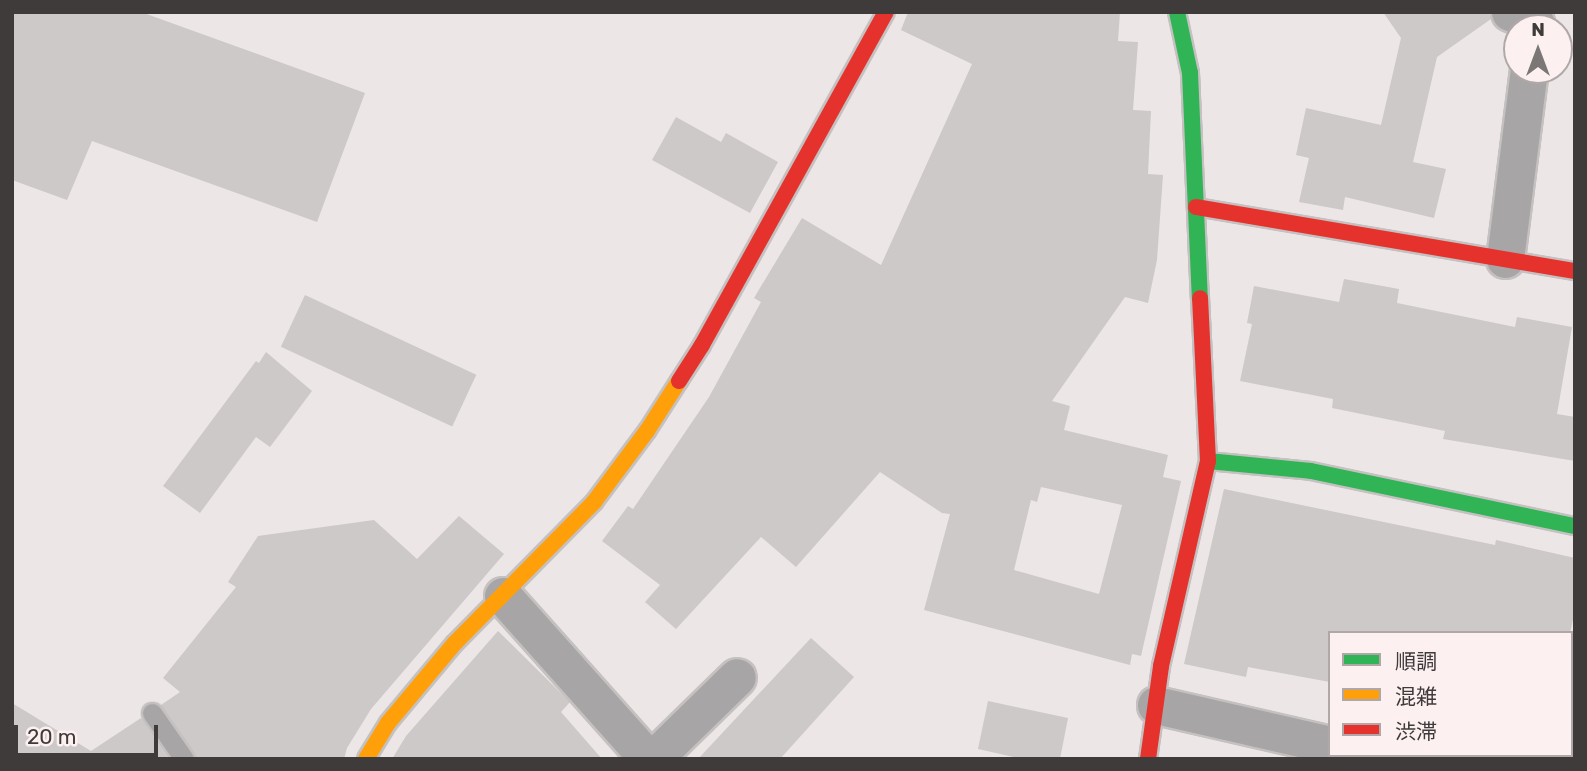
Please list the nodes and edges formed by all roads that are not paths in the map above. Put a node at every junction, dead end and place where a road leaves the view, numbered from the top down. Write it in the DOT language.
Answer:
graph roads {
  1 [pos="886,12"];
  2 [pos="1177,12"];
  3 [pos="1527,84"];
  4 [pos="1196,207"];
  5 [pos="1505,259"];
  6 [pos="1575,271"];
  7 [pos="1208,461"];
  8 [pos="1575,526"];
  9 [pos="503,596"];
  10 [pos="737,677"];
  11 [pos="1156,705"];
  12 [pos="152,713"];
  13 [pos="1328,745"];
  14 [pos="184,759"];
  15 [pos="366,759"];
  16 [pos="651,759"];
  17 [pos="1148,759"];
  1 -- 9 [label="street"];
  2 -- 4 [label="street"];
  3 -- 5 [label="street"];
  4 -- 5 [label="street"];
  4 -- 7 [label="street"];
  5 -- 6 [label="street"];
  7 -- 8 [label="street"];
  7 -- 11 [label="street"];
  9 -- 15 [label="street"];
  9 -- 16 [label="street"];
  10 -- 16 [label="street"];
  11 -- 13 [label="street"];
  11 -- 17 [label="street"];
  12 -- 14 [label="lane"];
}
